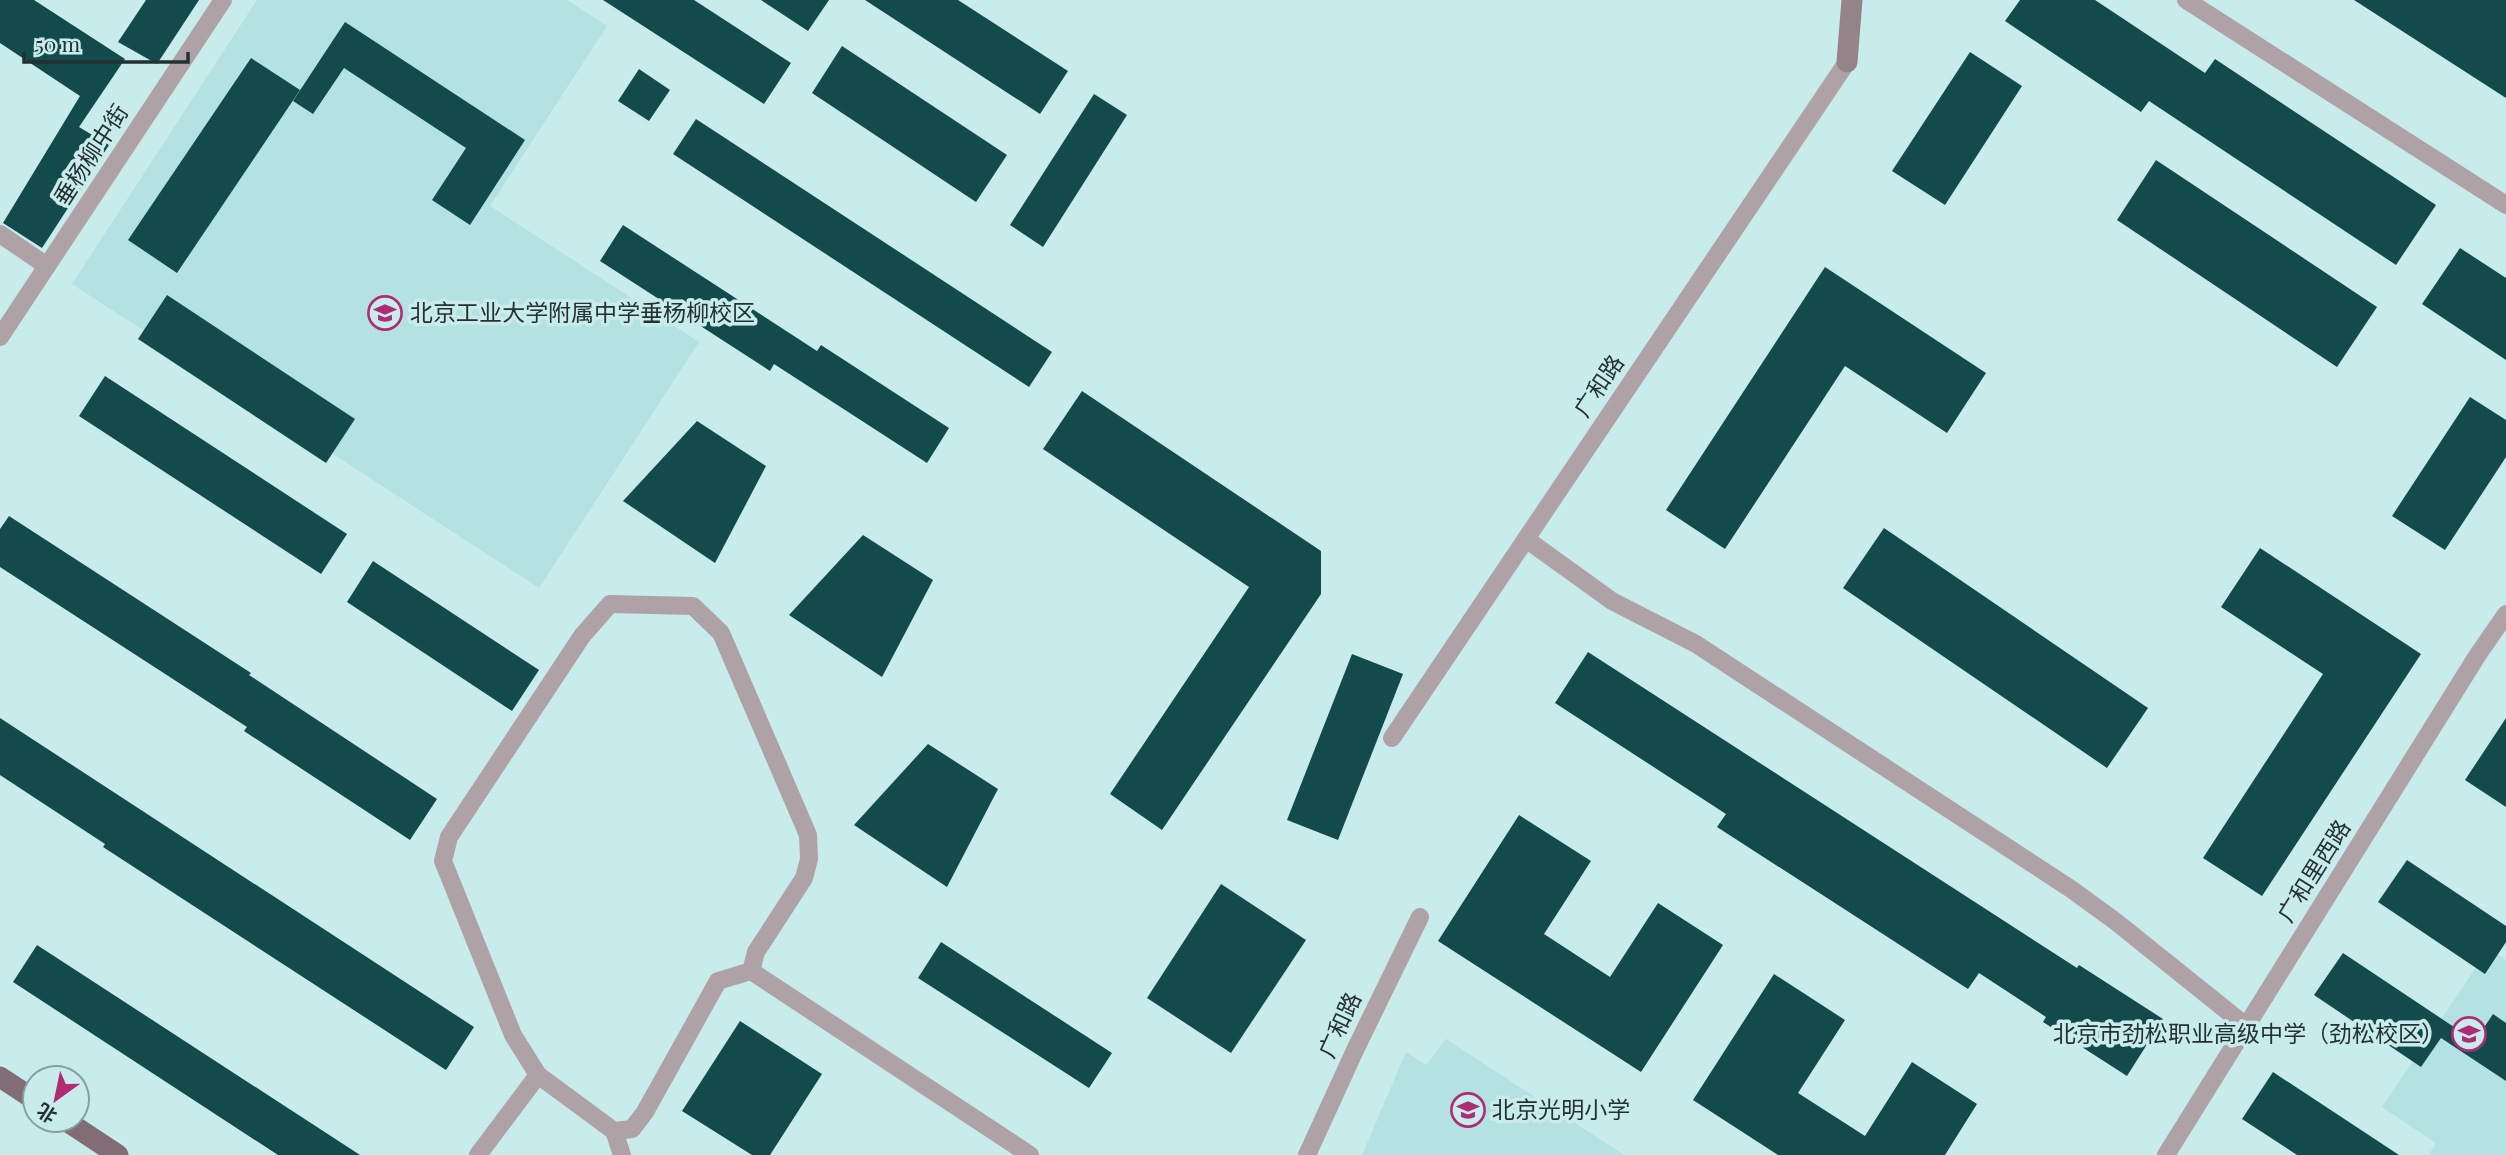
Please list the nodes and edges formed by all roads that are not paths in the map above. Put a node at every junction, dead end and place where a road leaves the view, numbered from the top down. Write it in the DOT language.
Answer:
graph roads {
  1 [pos="223,0"];
  2 [pos="1852,0"];
  3 [pos="2186,0"];
  4 [pos="1847,62"];
  5 [pos="2506,205"];
  6 [pos="0,234"];
  7 [pos="47,265"];
  8 [pos="0,337"];
  9 [pos="1526,539"];
  10 [pos="2506,614"];
  11 [pos="1392,738"];
  12 [pos="1420,917"];
  13 [pos="751,971"];
  14 [pos="2246,1026"];
  15 [pos="538,1076"];
  16 [pos="0,1077"];
  17 [pos="21,1091"];
  18 [pos="614,1131"];
  19 [pos="86,1134"];
  20 [pos="118,1155"];
  21 [pos="478,1155"];
  22 [pos="622,1155"];
  23 [pos="1030,1155"];
  24 [pos="1307,1155"];
  25 [pos="2166,1155"];
  1 -- 7 [label="street, 垂杨柳中街"];
  2 -- 4 [label="street"];
  3 -- 5 [label="street"];
  4 -- 9 [label="street, 广和路"];
  6 -- 7 [label="street"];
  7 -- 8 [label="street, 垂杨柳中街"];
  9 -- 11 [label="street, 广和路"];
  9 -- 14 [label="street"];
  10 -- 14 [label="street, 广和里西路"];
  12 -- 24 [label="street, 广和路"];
  13 -- 15 [label="street"];
  13 -- 18 [label="street"];
  13 -- 23 [label="street"];
  14 -- 25 [label="street, 广和里西路"];
  15 -- 18 [label="street"];
  15 -- 21 [label="street"];
  16 -- 17 [label="main road"];
  18 -- 22 [label="street"];
  19 -- 20 [label="main road"];
}
